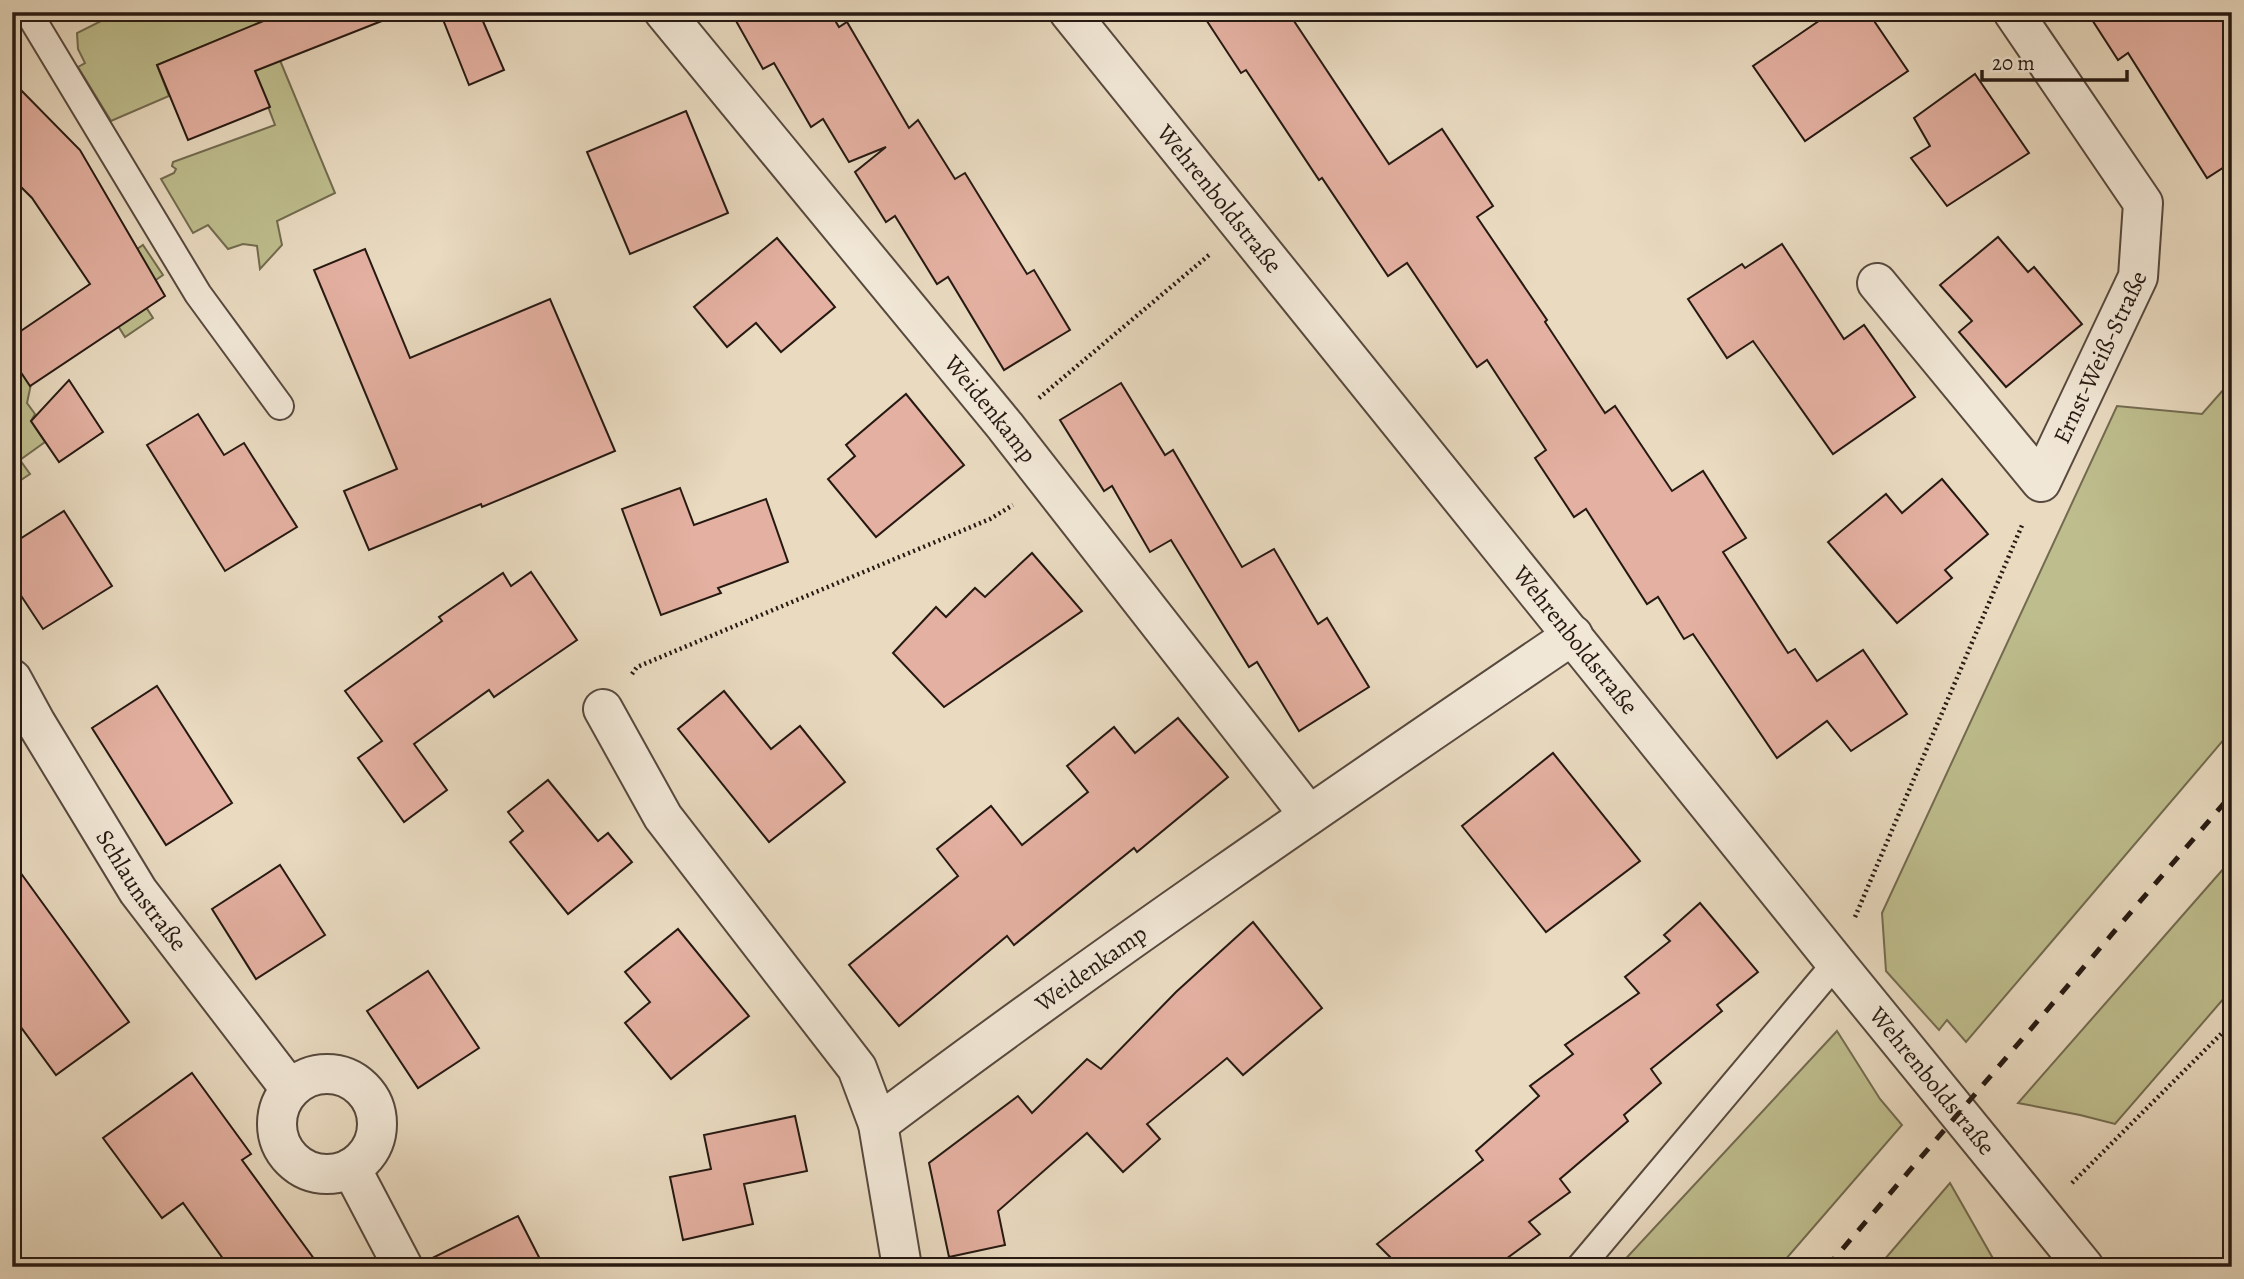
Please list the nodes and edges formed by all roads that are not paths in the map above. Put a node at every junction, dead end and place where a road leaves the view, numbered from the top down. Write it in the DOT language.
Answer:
graph roads {
  1 [pos="28,12"];
  2 [pos="664,12"];
  3 [pos="1069,12"];
  4 [pos="2013,12"];
  5 [pos="1877,283"];
  6 [pos="280,406"];
  7 [pos="1573,635"];
  8 [pos="12,678"];
  9 [pos="603,709"];
  10 [pos="1309,815"];
  11 [pos="1836,963"];
  12 [pos="290,1089"];
  13 [pos="878,1124"];
  14 [pos="351,1168"];
  15 [pos="403,1267"];
  16 [pos="902,1267"];
  17 [pos="1580,1267"];
  18 [pos="2084,1267"];
  1 -- 6 [label="lane"];
  2 -- 10 [label="street, Weidenkamp"];
  3 -- 7 [label="street, Wehrenboldstraße"];
  4 -- 5 [label="street, Ernst-Weiß-Straße"];
  7 -- 10 [label="street, Weidenkamp"];
  7 -- 11 [label="street, Wehrenboldstraße"];
  8 -- 12 [label="street, Schlaunstraße"];
  9 -- 13 [label="street"];
  10 -- 13 [label="street, Weidenkamp"];
  11 -- 17 [label="lane"];
  11 -- 18 [label="street, Wehrenboldstraße"];
  12 -- 14 [label="street"];
  12 -- 14 [label="street"];
  13 -- 16 [label="street"];
  14 -- 15 [label="street"];
}
